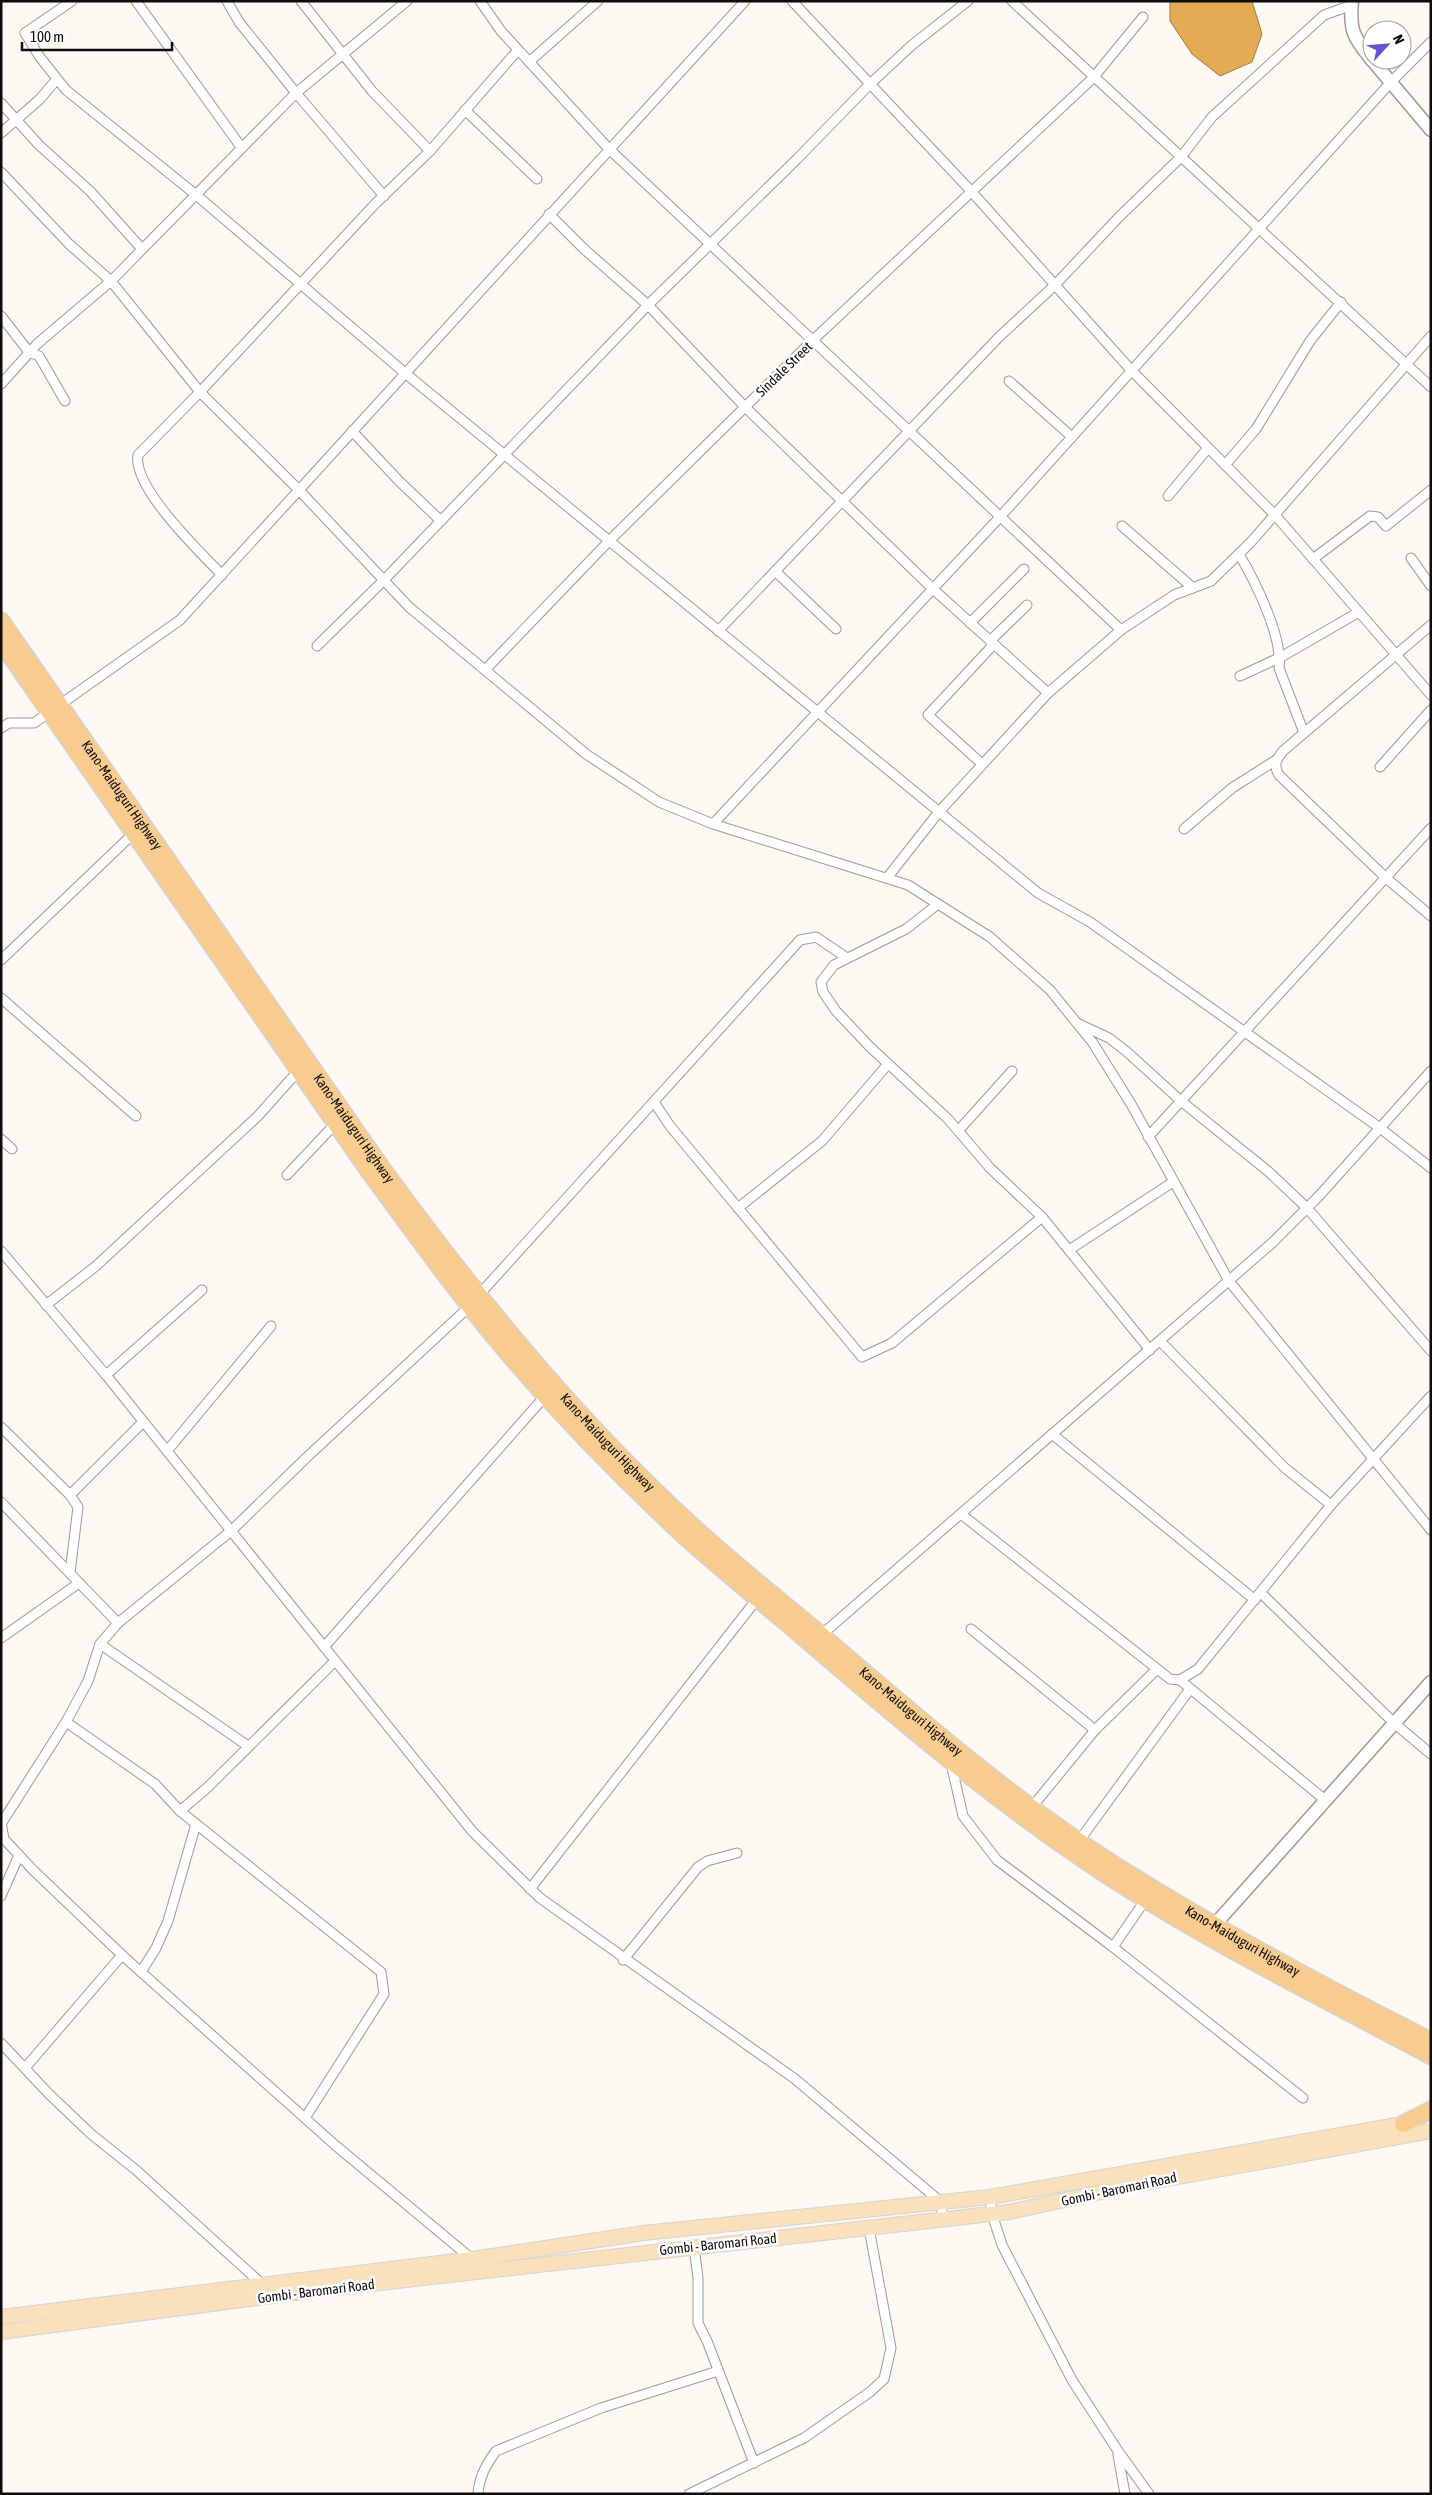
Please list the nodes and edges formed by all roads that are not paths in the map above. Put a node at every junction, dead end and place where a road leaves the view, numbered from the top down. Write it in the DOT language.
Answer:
graph roads {
  1 [pos="72,1"];
  2 [pos="136,1"];
  3 [pos="227,1"];
  4 [pos="301,1"];
  5 [pos="407,1"];
  6 [pos="480,1"];
  7 [pos="598,1"];
  8 [pos="746,1"];
  9 [pos="792,1"];
  10 [pos="968,1"];
  11 [pos="1012,1"];
  12 [pos="1352,3"];
  13 [pos="1143,17"];
  14 [pos="1431,42"];
  15 [pos="1362,48"];
  16 [pos="518,50"];
  17 [pos="342,53"];
  18 [pos="529,62"];
  19 [pos="1381,70"];
  20 [pos="1093,78"];
  21 [pos="56,80"];
  22 [pos="1391,82"];
  23 [pos="870,84"];
  24 [pos="296,93"];
  25 [pos="1,103"];
  26 [pos="465,110"];
  27 [pos="16,120"];
  28 [pos="1431,130"];
  29 [pos="1,133"];
  30 [pos="241,147"];
  31 [pos="609,149"];
  32 [pos="430,151"];
  33 [pos="1181,157"];
  34 [pos="1,172"];
  35 [pos="537,179"];
  36 [pos="971,191"];
  37 [pos="195,194"];
  38 [pos="384,196"];
  39 [pos="549,214"];
  40 [pos="1259,228"];
  41 [pos="711,244"];
  42 [pos="142,249"];
  43 [pos="111,281"];
  44 [pos="301,285"];
  45 [pos="1055,285"];
  46 [pos="1341,302"];
  47 [pos="648,305"];
  48 [pos="1,316"];
  49 [pos="1431,336"];
  50 [pos="813,340"];
  51 [pos="29,352"];
  52 [pos="1407,363"];
  53 [pos="1131,370"];
  54 [pos="405,373"];
  55 [pos="1009,381"];
  56 [pos="1,384"];
  57 [pos="1431,387"];
  58 [pos="200,392"];
  59 [pos="65,401"];
  60 [pos="745,407"];
  61 [pos="352,431"];
  62 [pos="910,432"];
  63 [pos="1072,437"];
  64 [pos="1208,448"];
  65 [pos="504,454"];
  66 [pos="1225,465"];
  67 [pos="299,490"];
  68 [pos="1431,490"];
  69 [pos="1168,496"];
  70 [pos="842,501"];
  71 [pos="1275,514"];
  72 [pos="1000,517"];
  73 [pos="441,521"];
  74 [pos="1122,526"];
  75 [pos="609,541"];
  76 [pos="1239,554"];
  77 [pos="1313,558"];
  78 [pos="1411,558"];
  79 [pos="1024,569"];
  80 [pos="775,571"];
  81 [pos="222,575"];
  82 [pos="384,580"];
  83 [pos="1431,586"];
  84 [pos="1193,588"];
  85 [pos="933,589"];
  86 [pos="1027,606"];
  87 [pos="1359,612"];
  88 [pos="1,621"];
  89 [pos="970,623"];
  90 [pos="1431,624"];
  91 [pos="836,629"];
  92 [pos="1120,630"];
  93 [pos="718,631"];
  94 [pos="1,642"];
  95 [pos="992,642"];
  96 [pos="317,646"];
  97 [pos="1396,654"];
  98 [pos="1280,657"];
  99 [pos="485,670"];
  100 [pos="1240,676"];
  101 [pos="1048,693"];
  102 [pos="1431,695"];
  103 [pos="54,707"];
  104 [pos="1431,710"];
  105 [pos="817,713"];
  106 [pos="1,728"];
  107 [pos="1304,733"];
  108 [pos="1276,760"];
  109 [pos="982,764"];
  110 [pos="1380,767"];
  111 [pos="938,813"];
  112 [pos="713,824"];
  113 [pos="1431,828"];
  114 [pos="1184,829"];
  115 [pos="134,833"];
  116 [pos="1385,877"];
  117 [pos="887,878"];
  118 [pos="938,904"];
  119 [pos="1431,916"];
  120 [pos="847,958"];
  121 [pos="1,960"];
  122 [pos="1,998"];
  123 [pos="1076,1022"];
  124 [pos="1244,1032"];
  125 [pos="888,1064"];
  126 [pos="299,1070"];
  127 [pos="1012,1071"];
  128 [pos="1431,1071"];
  129 [pos="1180,1101"];
  130 [pos="654,1102"];
  131 [pos="136,1116"];
  132 [pos="336,1123"];
  133 [pos="1380,1128"];
  134 [pos="958,1131"];
  135 [pos="1148,1137"];
  136 [pos="1,1139"];
  137 [pos="12,1149"];
  138 [pos="1431,1168"];
  139 [pos="287,1175"];
  140 [pos="1173,1182"];
  141 [pos="738,1208"];
  142 [pos="1307,1208"];
  143 [pos="1042,1216"];
  144 [pos="1068,1250"];
  145 [pos="1,1251"];
  146 [pos="1229,1281"];
  147 [pos="202,1290"];
  148 [pos="474,1301"];
  149 [pos="46,1305"];
  150 [pos="271,1326"];
  151 [pos="1160,1341"];
  152 [pos="1150,1350"];
  153 [pos="1431,1351"];
  154 [pos="106,1375"];
  155 [pos="546,1395"];
  156 [pos="1431,1396"];
  157 [pos="143,1422"];
  158 [pos="1,1427"];
  159 [pos="1052,1434"];
  160 [pos="167,1451"];
  161 [pos="1374,1458"];
  162 [pos="70,1495"];
  163 [pos="1331,1505"];
  164 [pos="2,1506"];
  165 [pos="961,1514"];
  166 [pos="1431,1530"];
  167 [pos="231,1531"];
  168 [pos="70,1573"];
  169 [pos="79,1583"];
  170 [pos="1258,1596"];
  171 [pos="757,1599"];
  172 [pos="118,1623"];
  173 [pos="971,1629"];
  174 [pos="1,1638"];
  175 [pos="817,1640"];
  176 [pos="100,1644"];
  177 [pos="324,1647"];
  178 [pos="335,1661"];
  179 [pos="1157,1669"];
  180 [pos="1180,1680"];
  181 [pos="1431,1682"];
  182 [pos="1190,1689"];
  183 [pos="66,1722"];
  184 [pos="1394,1723"];
  185 [pos="1095,1730"];
  186 [pos="248,1746"];
  187 [pos="1431,1754"];
  188 [pos="950,1762"];
  189 [pos="1325,1800"];
  190 [pos="1032,1807"];
  191 [pos="180,1811"];
  192 [pos="2,1823"];
  193 [pos="196,1824"];
  194 [pos="1079,1841"];
  195 [pos="737,1853"];
  196 [pos="19,1855"];
  197 [pos="530,1889"];
  198 [pos="1,1896"];
  199 [pos="1146,1899"];
  200 [pos="1210,1930"];
  201 [pos="1113,1947"];
  202 [pos="122,1955"];
  203 [pos="624,1960"];
  204 [pos="141,1972"];
  205 [pos="1431,2041"];
  206 [pos="1,2043"];
  207 [pos="1431,2056"];
  208 [pos="25,2068"];
  209 [pos="1303,2098"];
  210 [pos="1431,2110"];
  211 [pos="305,2118"];
  212 [pos="1431,2119"];
  213 [pos="1403,2124"];
  214 [pos="1431,2132"];
  215 [pos="990,2197"];
  216 [pos="942,2202"];
  217 [pos="992,2214"];
  218 [pos="944,2220"];
  219 [pos="869,2228"];
  220 [pos="694,2247"];
  221 [pos="472,2259"];
  222 [pos="262,2284"];
  223 [pos="308,2285"];
  224 [pos="1,2317"];
  225 [pos="1,2332"];
  226 [pos="718,2371"];
  227 [pos="1118,2452"];
  228 [pos="754,2463"];
  229 [pos="478,2494"];
  230 [pos="690,2494"];
  231 [pos="1126,2494"];
  232 [pos="1149,2494"];
  1 -- 21 [label="street"];
  2 -- 30 [label="street"];
  3 -- 24 [label="street"];
  4 -- 17 [label="street"];
  5 -- 17 [label="street"];
  6 -- 16 [label="street"];
  7 -- 18 [label="street"];
  8 -- 31 [label="street"];
  9 -- 23 [label="street"];
  10 -- 23 [label="street"];
  11 -- 20 [label="street"];
  12 -- 15 [label="street"];
  12 -- 33 [label="street"];
  13 -- 20 [label="street, Sindale Street"];
  14 -- 22 [label="street"];
  16 -- 18 [label="street"];
  16 -- 26 [label="street"];
  17 -- 24 [label="street"];
  17 -- 32 [label="street"];
  18 -- 31 [label="street"];
  19 -- 22 [label="street"];
  20 -- 33 [label="street"];
  20 -- 36 [label="street, Sindale Street"];
  21 -- 27 [label="street"];
  21 -- 37 [label="street"];
  22 -- 28 [label="street"];
  22 -- 40 [label="street"];
  23 -- 36 [label="street"];
  23 -- 41 [label="street"];
  24 -- 30 [label="street"];
  24 -- 38 [label="street"];
  25 -- 27 [label="street"];
  26 -- 32 [label="street"];
  26 -- 35 [label="street"];
  27 -- 29 [label="street"];
  27 -- 42 [label="street"];
  30 -- 37 [label="street"];
  31 -- 39 [label="street"];
  31 -- 41 [label="street"];
  32 -- 38 [label="street"];
  33 -- 40 [label="street"];
  33 -- 45 [label="street"];
  34 -- 43 [label="street"];
  36 -- 45 [label="street"];
  36 -- 50 [label="street, Sindale Street"];
  37 -- 42 [label="street"];
  37 -- 44 [label="street"];
  38 -- 44 [label="street"];
  39 -- 47 [label="street"];
  39 -- 54 [label="street"];
  40 -- 46 [label="street"];
  40 -- 53 [label="street"];
  41 -- 47 [label="street"];
  41 -- 50 [label="street"];
  42 -- 43 [label="street"];
  43 -- 51 [label="street"];
  43 -- 58 [label="street"];
  44 -- 54 [label="street"];
  44 -- 58 [label="street"];
  45 -- 53 [label="street"];
  45 -- 62 [label="street"];
  46 -- 52 [label="street"];
  46 -- 66 [label="street"];
  47 -- 60 [label="street"];
  47 -- 65 [label="street"];
  48 -- 51 [label="street"];
  49 -- 52 [label="street"];
  50 -- 60 [label="street, Sindale Street"];
  50 -- 62 [label="street"];
  51 -- 56 [label="street"];
  51 -- 59 [label="street"];
  52 -- 57 [label="street"];
  52 -- 71 [label="street"];
  53 -- 63 [label="street"];
  53 -- 64 [label="street"];
  54 -- 61 [label="street"];
  54 -- 65 [label="street"];
  55 -- 63 [label="street"];
  58 -- 67 [label="street"];
  58 -- 81 [label="street"];
  60 -- 70 [label="street"];
  60 -- 75 [label="street, Sindale Street"];
  61 -- 67 [label="street"];
  61 -- 73 [label="street"];
  62 -- 70 [label="street"];
  62 -- 72 [label="street"];
  63 -- 72 [label="street"];
  64 -- 66 [label="street"];
  64 -- 69 [label="street"];
  65 -- 73 [label="street"];
  65 -- 75 [label="street"];
  66 -- 71 [label="street"];
  67 -- 81 [label="street"];
  67 -- 82 [label="street"];
  68 -- 77 [label="street"];
  70 -- 80 [label="street"];
  70 -- 85 [label="street"];
  71 -- 76 [label="street"];
  71 -- 77 [label="street"];
  72 -- 85 [label="street"];
  72 -- 92 [label="street"];
  73 -- 82 [label="street"];
  74 -- 84 [label="street"];
  75 -- 93 [label="street"];
  75 -- 99 [label="street, Sindale Street"];
  76 -- 84 [label="street"];
  76 -- 98 [label="street"];
  77 -- 87 [label="street"];
  78 -- 83 [label="street"];
  79 -- 89 [label="street"];
  80 -- 91 [label="street"];
  80 -- 93 [label="street"];
  81 -- 103 [label="street"];
  82 -- 96 [label="street"];
  82 -- 99 [label="street"];
  84 -- 92 [label="street"];
  85 -- 89 [label="street"];
  85 -- 105 [label="street"];
  86 -- 95 [label="street"];
  87 -- 97 [label="street"];
  87 -- 98 [label="street"];
  88 -- 103 [label="highway, Kano-Maiduguri Highway"];
  89 -- 95 [label="street"];
  90 -- 97 [label="street"];
  92 -- 101 [label="street"];
  93 -- 105 [label="street"];
  94 -- 103 [label="highway, Kano-Maiduguri Highway"];
  95 -- 101 [label="street"];
  95 -- 109 [label="street"];
  97 -- 102 [label="street"];
  97 -- 107 [label="street"];
  98 -- 100 [label="street"];
  98 -- 107 [label="street"];
  99 -- 112 [label="street"];
  101 -- 109 [label="street"];
  103 -- 106 [label="street"];
  103 -- 115 [label="highway, Kano-Maiduguri Highway"];
  103 -- 148 [label="highway, Kano-Maiduguri Highway"];
  104 -- 110 [label="street"];
  105 -- 111 [label="street"];
  105 -- 112 [label="street"];
  107 -- 108 [label="street"];
  108 -- 114 [label="street"];
  108 -- 116 [label="street"];
  109 -- 111 [label="street"];
  111 -- 117 [label="street"];
  111 -- 124 [label="street"];
  112 -- 117 [label="street"];
  113 -- 116 [label="street"];
  115 -- 121 [label="street"];
  115 -- 126 [label="highway, Kano-Maiduguri Highway"];
  116 -- 119 [label="street"];
  116 -- 124 [label="street"];
  117 -- 118 [label="street"];
  118 -- 120 [label="street"];
  118 -- 123 [label="street"];
  120 -- 125 [label="street"];
  120 -- 130 [label="street"];
  122 -- 131 [label="street"];
  123 -- 129 [label="street"];
  123 -- 135 [label="street"];
  124 -- 129 [label="street"];
  124 -- 133 [label="street"];
  125 -- 134 [label="street"];
  125 -- 141 [label="street"];
  126 -- 132 [label="highway, Kano-Maiduguri Highway"];
  126 -- 149 [label="street"];
  127 -- 134 [label="street"];
  128 -- 133 [label="street"];
  129 -- 135 [label="street"];
  129 -- 142 [label="street"];
  130 -- 141 [label="street"];
  130 -- 148 [label="street"];
  132 -- 139 [label="street"];
  132 -- 148 [label="highway, Kano-Maiduguri Highway"];
  133 -- 138 [label="street"];
  133 -- 142 [label="street"];
  134 -- 143 [label="street"];
  135 -- 140 [label="street"];
  136 -- 137 [label="street"];
  140 -- 144 [label="street"];
  140 -- 146 [label="street"];
  141 -- 143 [label="street"];
  142 -- 146 [label="street"];
  142 -- 153 [label="street"];
  143 -- 144 [label="street"];
  144 -- 152 [label="street"];
  145 -- 149 [label="street"];
  146 -- 151 [label="street"];
  146 -- 161 [label="street"];
  147 -- 154 [label="street"];
  148 -- 155 [label="highway, Kano-Maiduguri Highway"];
  148 -- 167 [label="street"];
  148 -- 175 [label="highway, Kano-Maiduguri Highway"];
  149 -- 154 [label="street"];
  150 -- 160 [label="street"];
  151 -- 152 [label="street"];
  151 -- 163 [label="street"];
  152 -- 159 [label="street"];
  154 -- 157 [label="street"];
  155 -- 171 [label="highway, Kano-Maiduguri Highway"];
  155 -- 177 [label="street"];
  156 -- 161 [label="street"];
  157 -- 160 [label="street"];
  157 -- 162 [label="street"];
  158 -- 162 [label="street"];
  159 -- 165 [label="street"];
  159 -- 170 [label="street"];
  160 -- 167 [label="street"];
  161 -- 163 [label="street"];
  161 -- 166 [label="street"];
  162 -- 168 [label="street"];
  163 -- 170 [label="street"];
  164 -- 168 [label="street"];
  165 -- 175 [label="street"];
  165 -- 179 [label="street"];
  167 -- 172 [label="street"];
  167 -- 177 [label="street"];
  168 -- 169 [label="street"];
  169 -- 172 [label="street"];
  169 -- 174 [label="street"];
  170 -- 180 [label="street"];
  170 -- 184 [label="street"];
  171 -- 175 [label="highway, Kano-Maiduguri Highway"];
  171 -- 197 [label="street"];
  172 -- 176 [label="street"];
  173 -- 185 [label="street"];
  175 -- 188 [label="highway, Kano-Maiduguri Highway"];
  175 -- 190 [label="highway, Kano-Maiduguri Highway"];
  176 -- 183 [label="street"];
  176 -- 186 [label="street"];
  177 -- 178 [label="street"];
  178 -- 186 [label="street"];
  178 -- 197 [label="street"];
  179 -- 180 [label="street"];
  179 -- 185 [label="street"];
  180 -- 182 [label="street"];
  181 -- 184 [label="street"];
  182 -- 189 [label="street"];
  182 -- 194 [label="street"];
  183 -- 191 [label="street"];
  183 -- 192 [label="street"];
  184 -- 187 [label="street"];
  184 -- 189 [label="street"];
  185 -- 190 [label="street"];
  186 -- 191 [label="street"];
  188 -- 199 [label="highway, Kano-Maiduguri Highway"];
  188 -- 201 [label="street"];
  189 -- 200 [label="street"];
  190 -- 194 [label="highway, Kano-Maiduguri Highway"];
  191 -- 193 [label="street"];
  192 -- 196 [label="street"];
  193 -- 204 [label="street"];
  193 -- 211 [label="street"];
  194 -- 200 [label="highway, Kano-Maiduguri Highway"];
  195 -- 203 [label="street"];
  196 -- 198 [label="street"];
  196 -- 202 [label="street"];
  197 -- 203 [label="street"];
  199 -- 200 [label="highway, Kano-Maiduguri Highway"];
  199 -- 201 [label="street"];
  200 -- 205 [label="highway, Kano-Maiduguri Highway"];
  200 -- 207 [label="highway, Kano-Maiduguri Highway"];
  201 -- 209 [label="street"];
  202 -- 204 [label="street"];
  202 -- 208 [label="street"];
  203 -- 216 [label="street"];
  204 -- 211 [label="street"];
  206 -- 208 [label="street"];
  208 -- 222 [label="street"];
  210 -- 213 [label="highway"];
  211 -- 221 [label="street"];
  212 -- 213 [label="main road, Gombi - Baromari Road"];
  213 -- 215 [label="main road, Gombi - Baromari Road"];
  214 -- 217 [label="main road, Gombi - Baromari Road"];
  215 -- 216 [label="main road, Gombi - Baromari Road"];
  215 -- 217 [label="street"];
  216 -- 218 [label="street"];
  216 -- 221 [label="main road, Gombi - Baromari Road"];
  217 -- 218 [label="main road, Gombi - Baromari Road"];
  217 -- 227 [label="street"];
  218 -- 219 [label="main road, Gombi - Baromari Road"];
  219 -- 220 [label="main road, Gombi - Baromari Road"];
  219 -- 228 [label="street"];
  220 -- 223 [label="main road, Gombi - Baromari Road"];
  220 -- 226 [label="street"];
  221 -- 223 [label="main road, Gombi - Baromari Road"];
  222 -- 223 [label="main road, Gombi - Baromari Road"];
  222 -- 224 [label="main road, Gombi - Baromari Road"];
  223 -- 225 [label="main road, Gombi - Baromari Road"];
  226 -- 228 [label="street"];
  226 -- 229 [label="street"];
  227 -- 231 [label="street"];
  227 -- 232 [label="street"];
  228 -- 230 [label="street"];
}
